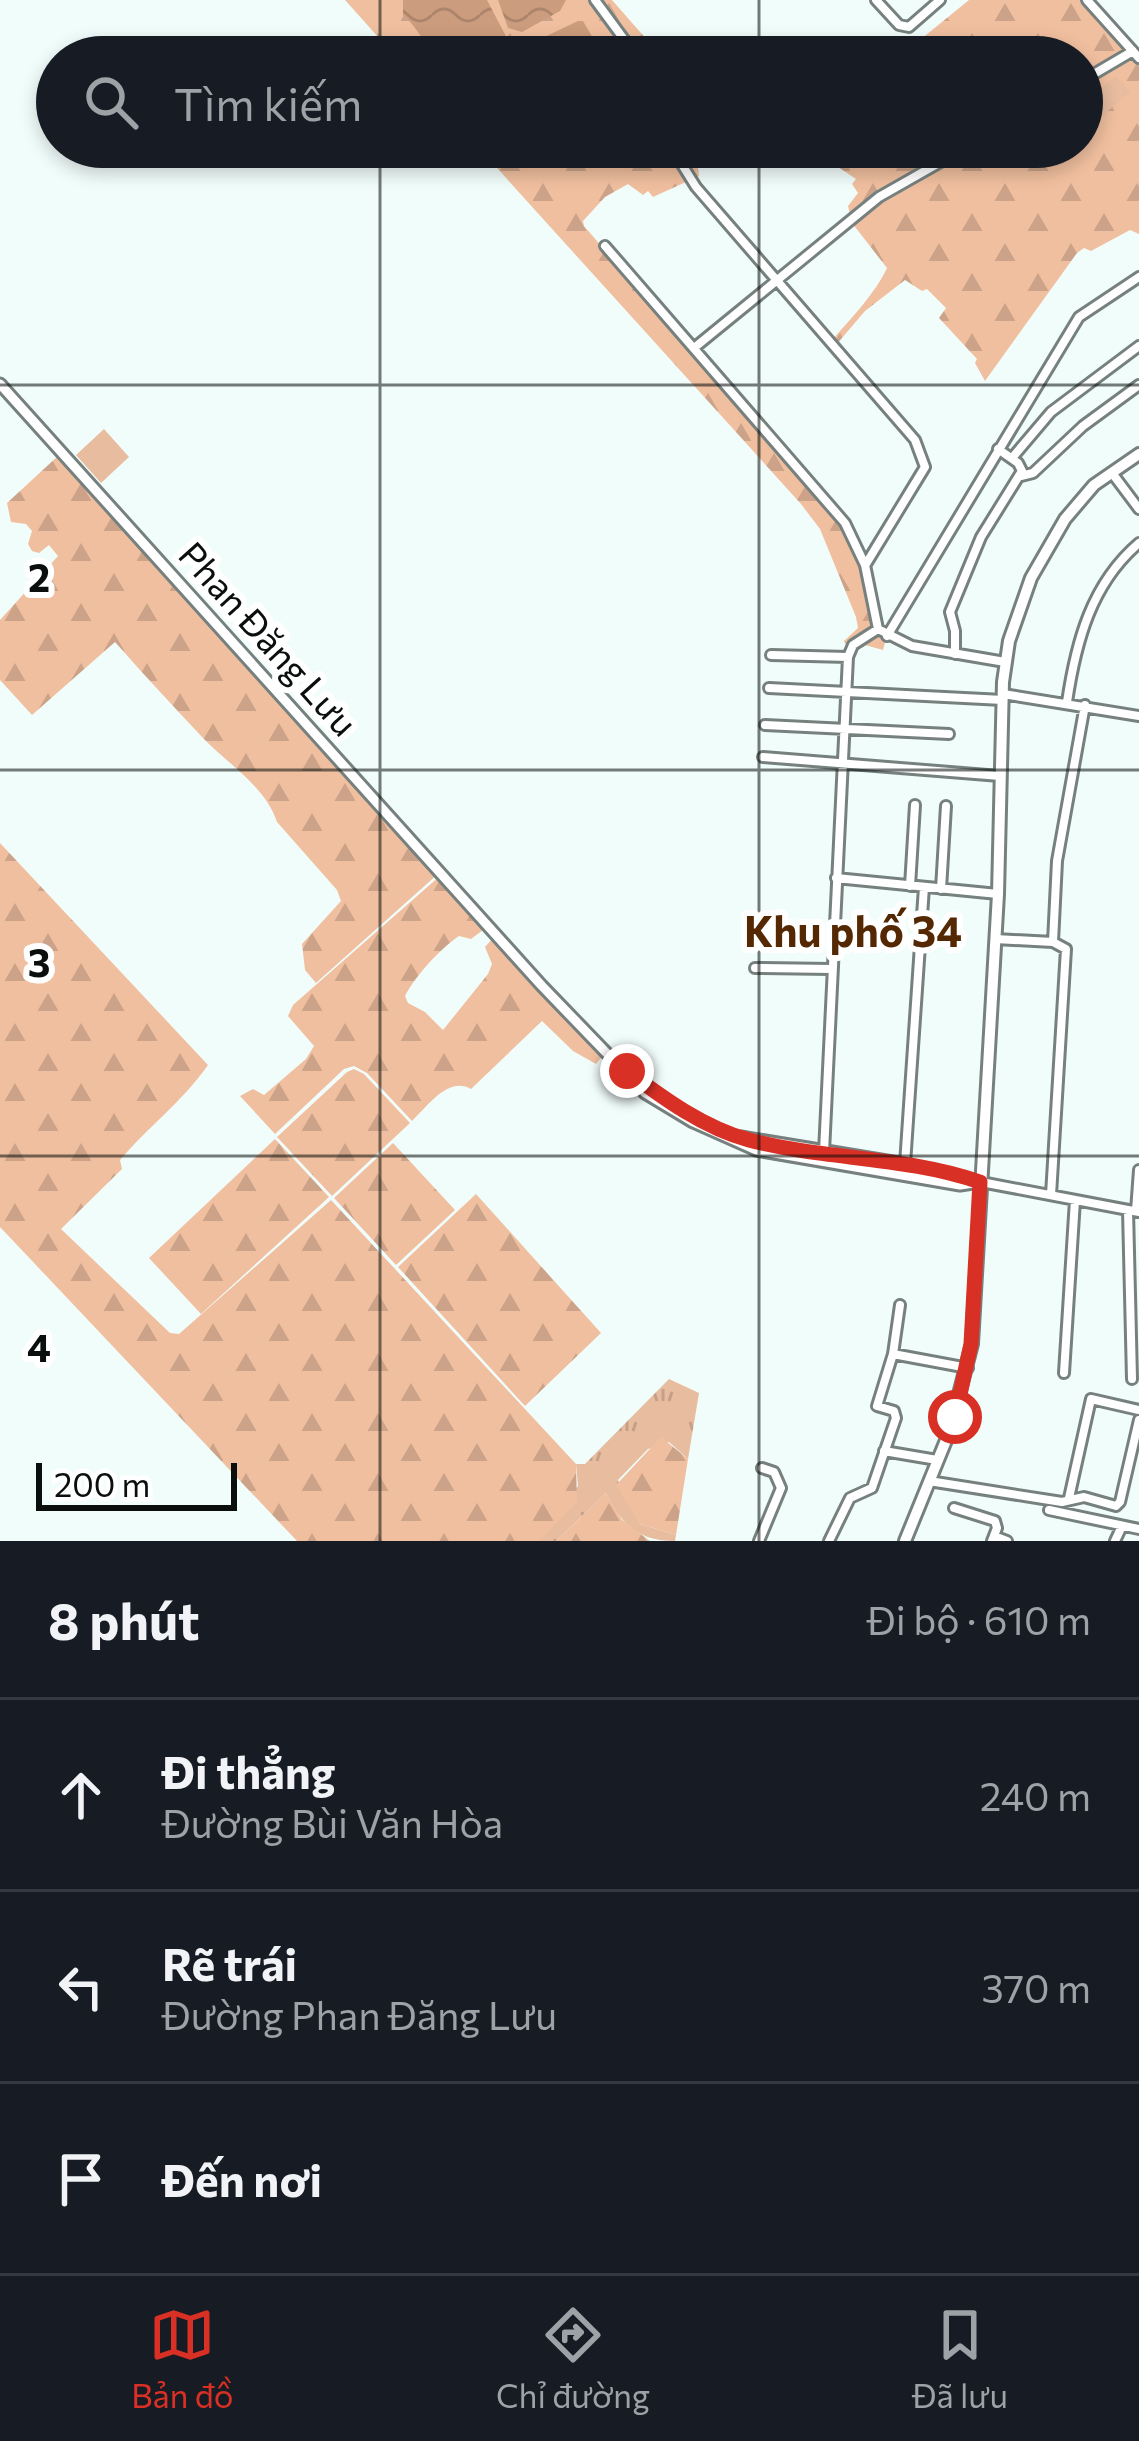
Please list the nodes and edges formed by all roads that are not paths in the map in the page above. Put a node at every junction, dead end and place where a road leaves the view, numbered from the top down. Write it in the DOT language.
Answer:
graph roads {
  1 [pos="595,0"];
  2 [pos="876,0"];
  3 [pos="940,0"];
  4 [pos="1087,0"];
  5 [pos="622,36"];
  6 [pos="1136,54"];
  7 [pos="1103,70"];
  8 [pos="683,168"];
  9 [pos="930,168"];
  10 [pos="605,246"];
  11 [pos="1139,277"];
  12 [pos="776,278"];
  13 [pos="1139,346"];
  14 [pos="694,348"];
  15 [pos="0,384"];
  16 [pos="1139,385"];
  17 [pos="998,449"];
  18 [pos="1139,454"];
  19 [pos="1012,458"];
  20 [pos="1112,473"];
  21 [pos="1021,476"];
  22 [pos="1139,509"];
  23 [pos="1139,543"];
  24 [pos="865,565"];
  25 [pos="878,629"];
  26 [pos="887,636"];
  27 [pos="955,654"];
  28 [pos="771,655"];
  29 [pos="848,657"];
  30 [pos="1005,662"];
  31 [pos="769,688"];
  32 [pos="848,691"];
  33 [pos="1003,697"];
  34 [pos="1067,702"];
  35 [pos="1085,705"];
  36 [pos="1139,716"];
  37 [pos="765,724"];
  38 [pos="845,728"];
  39 [pos="949,734"];
  40 [pos="763,757"];
  41 [pos="844,764"];
  42 [pos="1002,776"];
  43 [pos="915,805"];
  44 [pos="946,806"];
  45 [pos="836,878"];
  46 [pos="910,886"];
  47 [pos="924,887"];
  48 [pos="941,889"];
  49 [pos="998,894"];
  50 [pos="995,939"];
  51 [pos="1053,942"];
  52 [pos="755,968"];
  53 [pos="831,969"];
  54 [pos="728,1135"];
  55 [pos="824,1154"];
  56 [pos="905,1164"];
  57 [pos="1139,1170"];
  58 [pos="980,1182"];
  59 [pos="1051,1195"];
  60 [pos="1075,1200"];
  61 [pos="1134,1211"];
  62 [pos="901,1305"];
  63 [pos="893,1354"];
  64 [pos="968,1368"];
  65 [pos="1064,1373"];
  66 [pos="1132,1379"];
  67 [pos="1139,1411"];
  68 [pos="1139,1420"];
  69 [pos="884,1451"];
  70 [pos="939,1460"];
  71 [pos="762,1468"];
  72 [pos="929,1481"];
  73 [pos="1069,1500"];
  74 [pos="954,1508"];
  75 [pos="1048,1510"];
  76 [pos="1122,1526"];
  77 [pos="1139,1529"];
  78 [pos="993,1539"];
  79 [pos="759,1541"];
  80 [pos="830,1541"];
  81 [pos="905,1541"];
  82 [pos="1007,1541"];
  83 [pos="1115,1541"];
  1 -- 5 [label="street"];
  2 -- 3 [label="street"];
  4 -- 6 [label="street"];
  6 -- 7 [label="street"];
  8 -- 12 [label="street"];
  9 -- 12 [label="street"];
  10 -- 14 [label="street"];
  11 -- 17 [label="street"];
  12 -- 14 [label="street"];
  12 -- 24 [label="street"];
  13 -- 19 [label="street"];
  14 -- 24 [label="street"];
  15 -- 54 [label="street, Phan Đăng Lưu"];
  16 -- 21 [label="street"];
  17 -- 19 [label="street"];
  17 -- 26 [label="street"];
  18 -- 20 [label="main road"];
  19 -- 21 [label="street"];
  20 -- 22 [label="street"];
  20 -- 30 [label="main road"];
  21 -- 27 [label="street"];
  23 -- 34 [label="street"];
  24 -- 25 [label="street"];
  25 -- 26 [label="street"];
  25 -- 29 [label="street"];
  26 -- 27 [label="street"];
  27 -- 30 [label="street"];
  28 -- 29 [label="street"];
  29 -- 32 [label="street"];
  30 -- 33 [label="main road"];
  31 -- 32 [label="street"];
  32 -- 33 [label="street"];
  32 -- 38 [label="street"];
  33 -- 34 [label="street"];
  33 -- 42 [label="main road"];
  34 -- 35 [label="street"];
  35 -- 36 [label="street"];
  35 -- 51 [label="street"];
  37 -- 38 [label="street"];
  38 -- 39 [label="street"];
  38 -- 41 [label="street"];
  40 -- 41 [label="street"];
  41 -- 42 [label="street"];
  41 -- 45 [label="street"];
  42 -- 49 [label="main road"];
  43 -- 46 [label="street"];
  44 -- 48 [label="street"];
  45 -- 46 [label="street"];
  45 -- 53 [label="street"];
  46 -- 47 [label="street"];
  47 -- 48 [label="street"];
  47 -- 56 [label="street"];
  48 -- 49 [label="street"];
  49 -- 50 [label="main road"];
  50 -- 51 [label="street"];
  50 -- 58 [label="main road"];
  51 -- 59 [label="street"];
  52 -- 53 [label="street"];
  53 -- 55 [label="street"];
  54 -- 55 [label="street"];
  54 -- 58 [label="street"];
  55 -- 56 [label="street"];
  56 -- 58 [label="street"];
  57 -- 61 [label="street"];
  58 -- 59 [label="street"];
  58 -- 64 [label="main road"];
  59 -- 60 [label="street"];
  60 -- 61 [label="street"];
  60 -- 65 [label="street"];
  61 -- 66 [label="street"];
  62 -- 63 [label="street"];
  63 -- 64 [label="street"];
  63 -- 69 [label="street"];
  64 -- 70 [label="main road"];
  67 -- 73 [label="street"];
  68 -- 73 [label="street"];
  69 -- 70 [label="street"];
  69 -- 80 [label="street"];
  70 -- 72 [label="main road"];
  71 -- 79 [label="street"];
  72 -- 73 [label="street"];
  72 -- 81 [label="main road"];
  74 -- 78 [label="street"];
  75 -- 76 [label="street"];
  76 -- 77 [label="street"];
  76 -- 83 [label="street"];
  78 -- 82 [label="street"];
}
